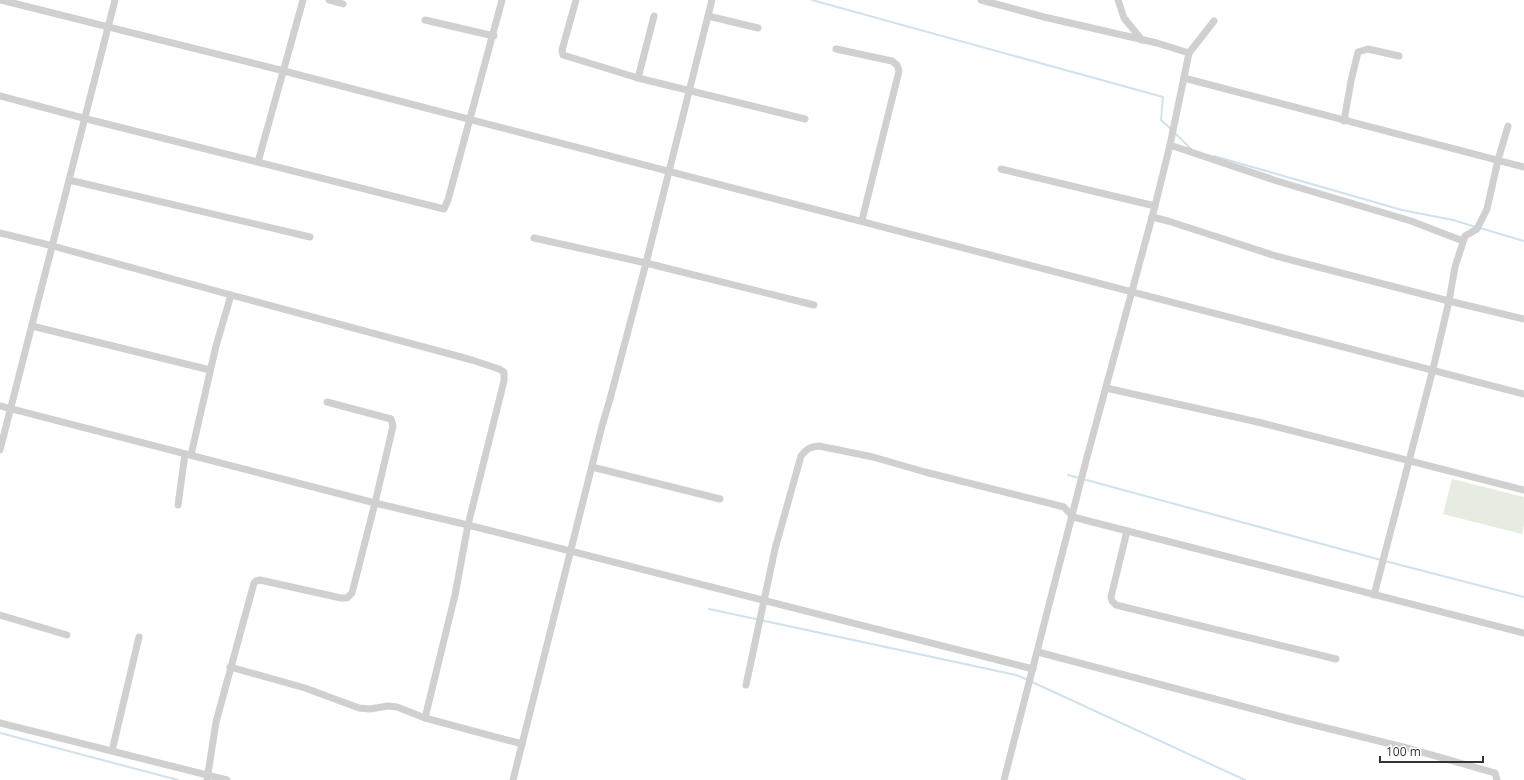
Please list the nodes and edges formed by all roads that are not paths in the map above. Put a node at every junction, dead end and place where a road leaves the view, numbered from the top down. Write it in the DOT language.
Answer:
graph roads {
  1 [pos="1,0"];
  2 [pos="115,0"];
  3 [pos="303,0"];
  4 [pos="329,0"];
  5 [pos="502,0"];
  6 [pos="576,0"];
  7 [pos="712,0"];
  8 [pos="981,0"];
  9 [pos="1118,0"];
  10 [pos="343,4"];
  11 [pos="654,16"];
  12 [pos="708,16"];
  13 [pos="426,20"];
  14 [pos="1214,21"];
  15 [pos="108,27"];
  16 [pos="758,28"];
  17 [pos="494,36"];
  18 [pos="1142,40"];
  19 [pos="836,49"];
  20 [pos="1189,53"];
  21 [pos="1399,56"];
  22 [pos="284,71"];
  23 [pos="638,78"];
  24 [pos="1184,78"];
  25 [pos="689,91"];
  26 [pos="0,96"];
  27 [pos="83,118"];
  28 [pos="470,119"];
  29 [pos="805,119"];
  30 [pos="1344,121"];
  31 [pos="1508,126"];
  32 [pos="1170,145"];
  33 [pos="1498,160"];
  34 [pos="258,162"];
  35 [pos="1524,167"];
  36 [pos="1001,169"];
  37 [pos="668,171"];
  38 [pos="69,180"];
  39 [pos="1155,206"];
  40 [pos="1152,217"];
  41 [pos="862,220"];
  42 [pos="0,233"];
  43 [pos="310,237"];
  44 [pos="534,238"];
  45 [pos="1463,241"];
  46 [pos="53,246"];
  47 [pos="646,263"];
  48 [pos="1131,292"];
  49 [pos="231,295"];
  50 [pos="1449,301"];
  51 [pos="814,305"];
  52 [pos="1524,319"];
  53 [pos="32,326"];
  54 [pos="1433,369"];
  55 [pos="210,370"];
  56 [pos="1106,388"];
  57 [pos="1524,394"];
  58 [pos="327,402"];
  59 [pos="0,406"];
  60 [pos="10,409"];
  61 [pos="0,450"];
  62 [pos="188,454"];
  63 [pos="1409,461"];
  64 [pos="592,467"];
  65 [pos="1524,490"];
  66 [pos="720,499"];
  67 [pos="375,503"];
  68 [pos="178,505"];
  69 [pos="1072,517"];
  70 [pos="468,525"];
  71 [pos="1127,531"];
  72 [pos="570,552"];
  73 [pos="1374,595"];
  74 [pos="763,601"];
  75 [pos="0,615"];
  76 [pos="1524,633"];
  77 [pos="67,635"];
  78 [pos="139,637"];
  79 [pos="1038,652"];
  80 [pos="1336,659"];
  81 [pos="230,667"];
  82 [pos="1033,669"];
  83 [pos="746,685"];
  84 [pos="425,718"];
  85 [pos="0,723"];
  86 [pos="522,744"];
  87 [pos="112,751"];
  88 [pos="207,778"];
  89 [pos="227,780"];
  90 [pos="513,780"];
  91 [pos="1004,780"];
  92 [pos="1497,780"];
  1 -- 15 [label="street"];
  2 -- 15 [label="street"];
  3 -- 22 [label="street"];
  4 -- 10 [label="street"];
  5 -- 17 [label="street"];
  6 -- 23 [label="street"];
  7 -- 12 [label="street"];
  8 -- 18 [label="street"];
  9 -- 18 [label="street"];
  11 -- 23 [label="street"];
  12 -- 16 [label="street"];
  12 -- 25 [label="street"];
  13 -- 17 [label="street"];
  14 -- 20 [label="street"];
  15 -- 22 [label="street"];
  15 -- 27 [label="street"];
  17 -- 28 [label="street"];
  18 -- 20 [label="street"];
  19 -- 41 [label="street"];
  20 -- 24 [label="street"];
  21 -- 30 [label="street"];
  22 -- 28 [label="street"];
  22 -- 34 [label="street"];
  23 -- 25 [label="street"];
  24 -- 30 [label="street"];
  24 -- 32 [label="street"];
  25 -- 29 [label="street"];
  25 -- 37 [label="street"];
  26 -- 27 [label="street"];
  27 -- 34 [label="street"];
  27 -- 38 [label="street"];
  28 -- 34 [label="street"];
  28 -- 37 [label="street"];
  30 -- 33 [label="street"];
  31 -- 33 [label="street"];
  32 -- 39 [label="street"];
  32 -- 45 [label="street"];
  33 -- 35 [label="street"];
  33 -- 45 [label="street"];
  36 -- 39 [label="street"];
  37 -- 41 [label="street"];
  37 -- 47 [label="street"];
  38 -- 43 [label="street"];
  38 -- 46 [label="street"];
  39 -- 40 [label="street"];
  40 -- 48 [label="street"];
  40 -- 50 [label="street"];
  41 -- 48 [label="street"];
  42 -- 46 [label="street"];
  44 -- 47 [label="street"];
  45 -- 50 [label="street"];
  46 -- 49 [label="street"];
  46 -- 53 [label="street"];
  47 -- 51 [label="street"];
  47 -- 64 [label="street"];
  48 -- 54 [label="street"];
  48 -- 56 [label="street"];
  49 -- 55 [label="street"];
  49 -- 70 [label="street"];
  50 -- 52 [label="street"];
  50 -- 54 [label="street"];
  53 -- 55 [label="street"];
  53 -- 60 [label="street"];
  54 -- 57 [label="street"];
  54 -- 63 [label="street"];
  55 -- 62 [label="street"];
  56 -- 63 [label="street"];
  56 -- 69 [label="street"];
  58 -- 67 [label="street"];
  59 -- 60 [label="street"];
  60 -- 61 [label="street"];
  60 -- 62 [label="street"];
  62 -- 67 [label="street"];
  62 -- 68 [label="street"];
  63 -- 65 [label="street"];
  63 -- 73 [label="street"];
  64 -- 66 [label="street"];
  64 -- 72 [label="street"];
  67 -- 70 [label="street"];
  67 -- 81 [label="street"];
  69 -- 71 [label="street"];
  69 -- 74 [label="street"];
  69 -- 79 [label="street"];
  70 -- 72 [label="street"];
  70 -- 84 [label="street"];
  71 -- 73 [label="street"];
  71 -- 80 [label="street"];
  72 -- 74 [label="street"];
  72 -- 86 [label="street"];
  73 -- 76 [label="street"];
  74 -- 82 [label="street"];
  74 -- 83 [label="street"];
  75 -- 77 [label="street"];
  78 -- 87 [label="street"];
  79 -- 82 [label="street"];
  79 -- 92 [label="street"];
  81 -- 84 [label="street"];
  81 -- 88 [label="street"];
  82 -- 91 [label="street"];
  84 -- 86 [label="street"];
  85 -- 87 [label="street"];
  86 -- 90 [label="street"];
  87 -- 88 [label="street"];
  88 -- 89 [label="street"];
}
